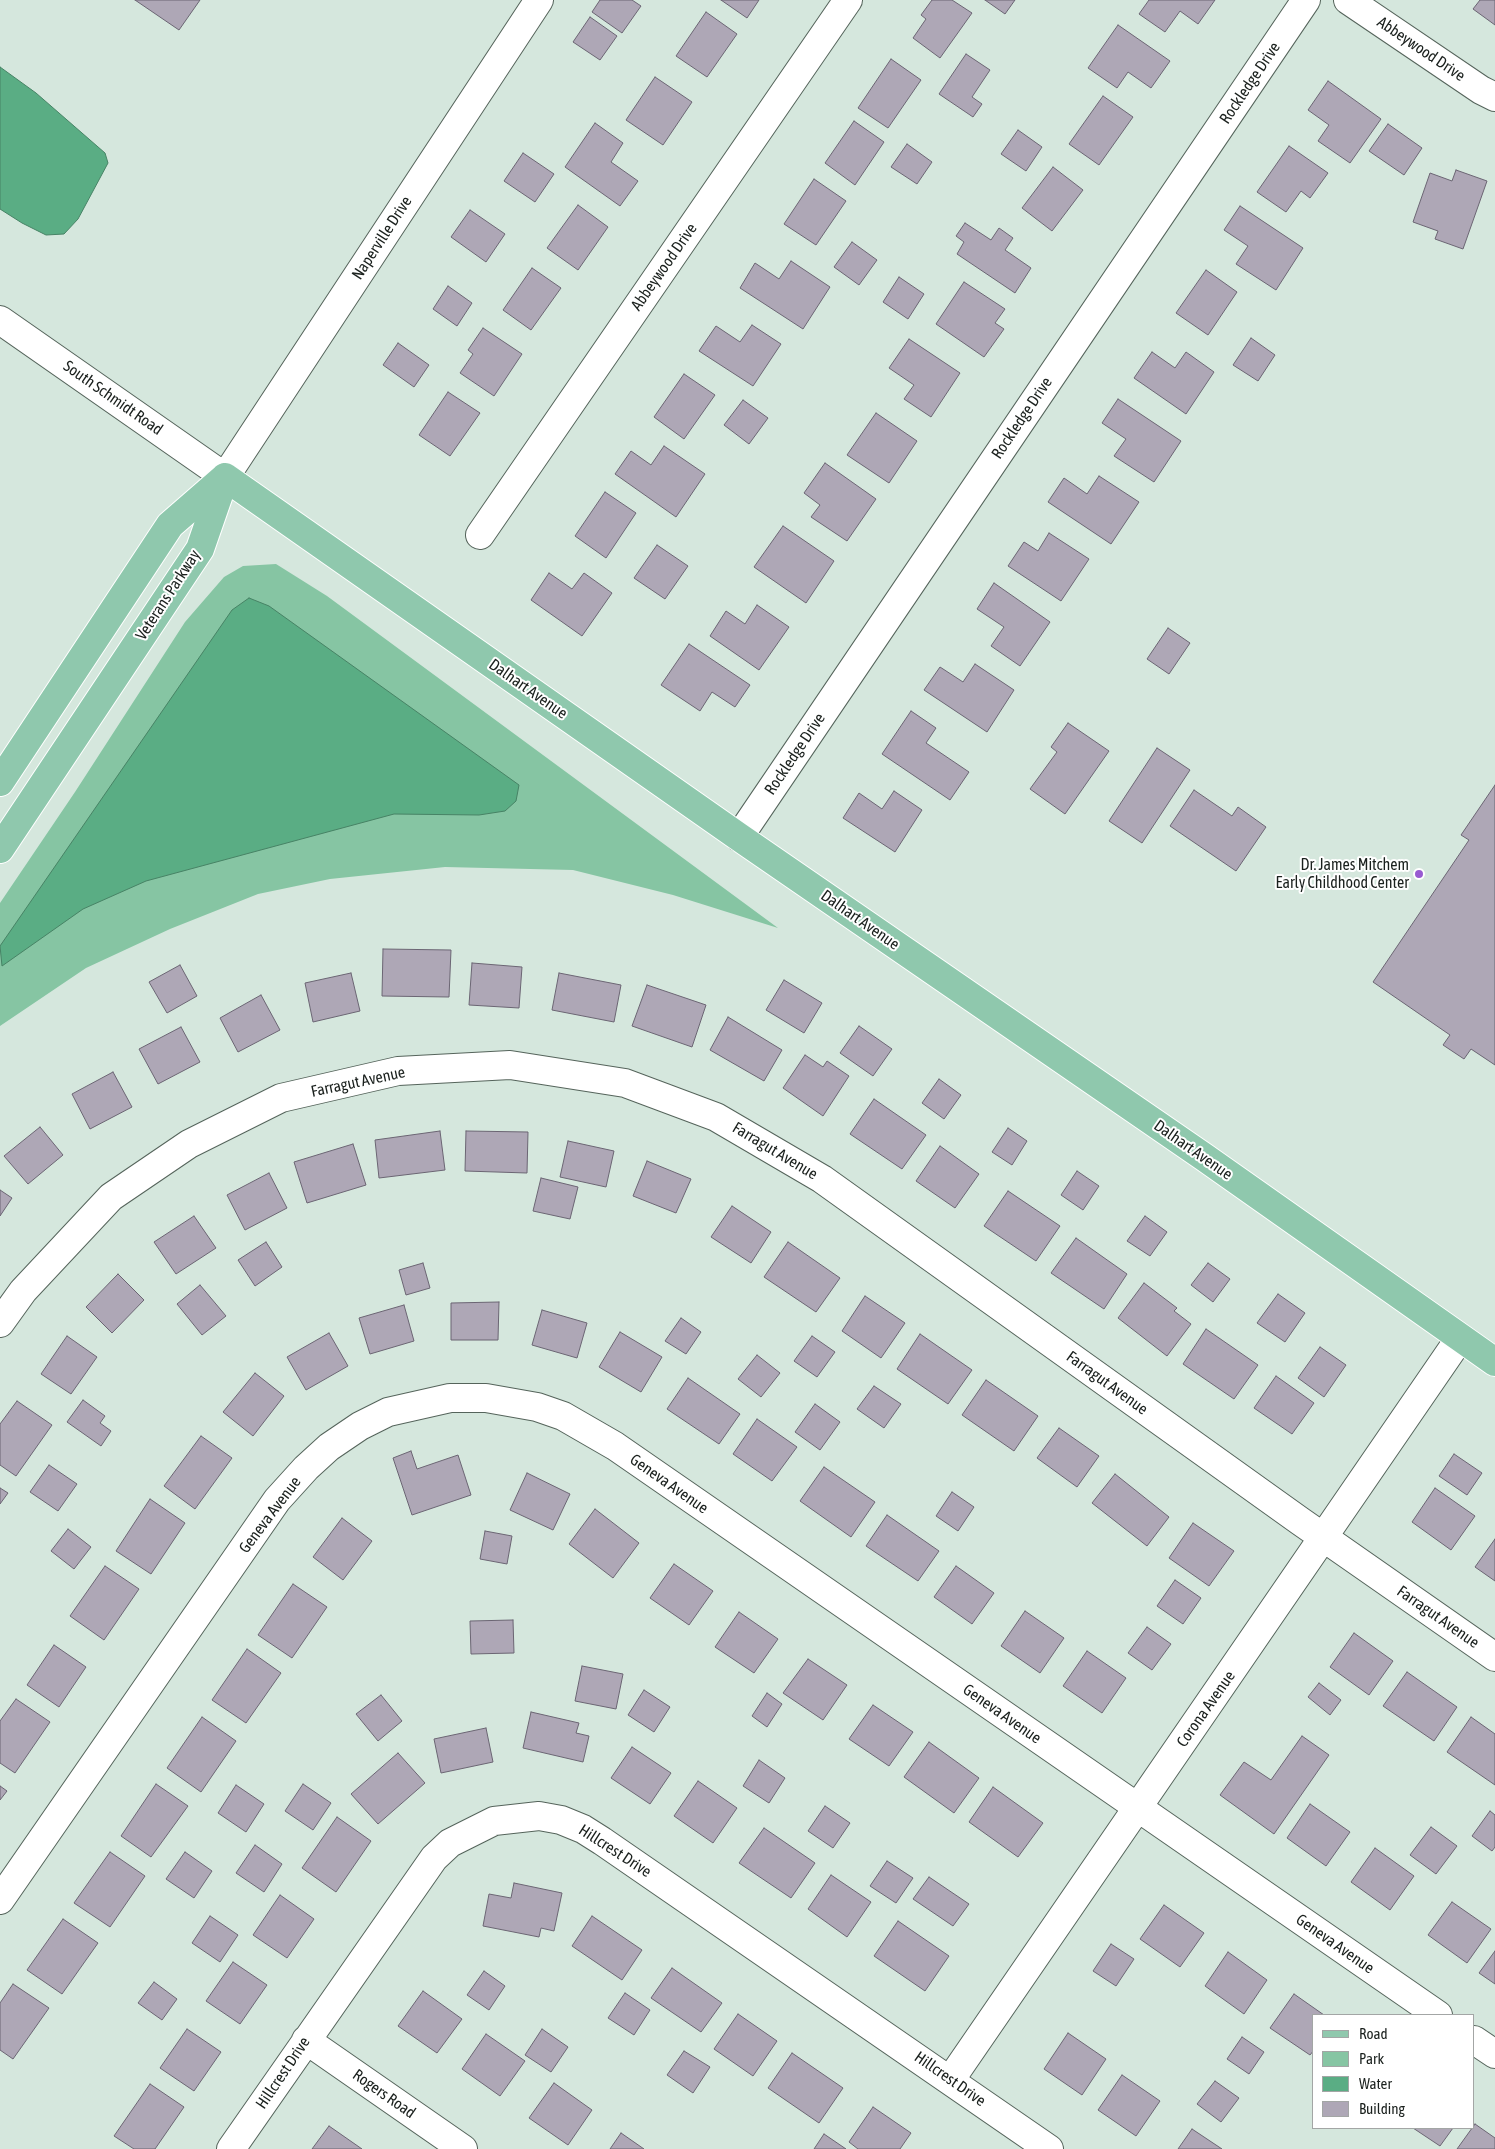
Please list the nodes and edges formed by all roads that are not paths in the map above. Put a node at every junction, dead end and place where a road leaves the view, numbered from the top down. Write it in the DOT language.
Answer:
graph roads {
  1 [pos="539,0"];
  2 [pos="848,0"];
  3 [pos="1306,0"];
  4 [pos="1348,0"];
  5 [pos="1495,97"];
  6 [pos="0,320"];
  7 [pos="226,477"];
  8 [pos="480,535"];
  9 [pos="0,782"];
  10 [pos="739,837"];
  11 [pos="0,849"];
  12 [pos="0,1323"];
  13 [pos="1460,1338"];
  14 [pos="1495,1362"];
  15 [pos="1324,1538"];
  16 [pos="1495,1657"];
  17 [pos="1137,1808"];
  18 [pos="0,1900"];
  19 [pos="1437,2014"];
  20 [pos="306,2040"];
  21 [pos="1475,2041"];
  22 [pos="1495,2054"];
  23 [pos="951,2079"];
  24 [pos="231,2149"];
  25 [pos="463,2149"];
  26 [pos="1049,2149"];
  1 -- 7 [label="street, Naperville Drive"];
  2 -- 8 [label="street, Abbeywood Drive"];
  3 -- 10 [label="street, Rockledge Drive"];
  4 -- 5 [label="street, Abbeywood Drive"];
  6 -- 7 [label="street, South Schmidt Road"];
  7 -- 9 [label="main road"];
  7 -- 10 [label="main road, Dalhart Avenue"];
  7 -- 11 [label="main road, Veterans Parkway"];
  10 -- 13 [label="main road, Dalhart Avenue"];
  12 -- 15 [label="street, Farragut Avenue"];
  13 -- 14 [label="main road, Dalhart Avenue"];
  13 -- 15 [label="street, Corona Avenue"];
  15 -- 16 [label="street, Farragut Avenue"];
  15 -- 17 [label="street, Corona Avenue"];
  17 -- 18 [label="street, Geneva Avenue"];
  17 -- 19 [label="street, Geneva Avenue"];
  17 -- 23 [label="street, Corona Avenue"];
  20 -- 23 [label="street, Hillcrest Drive"];
  20 -- 24 [label="street, Hillcrest Drive"];
  20 -- 25 [label="street, Rogers Road"];
  21 -- 22 [label="street"];
  23 -- 26 [label="street, Hillcrest Drive"];
}
